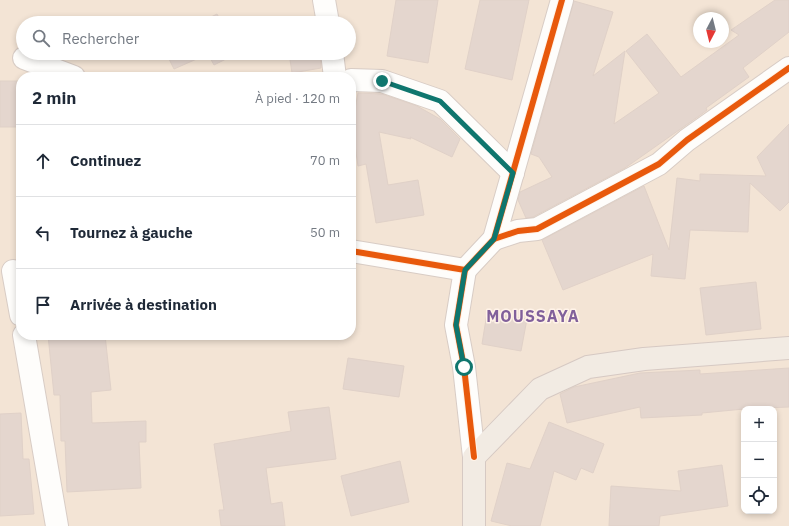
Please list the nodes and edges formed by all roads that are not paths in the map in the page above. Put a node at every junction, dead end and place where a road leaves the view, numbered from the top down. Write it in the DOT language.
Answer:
graph roads {
  1 [pos="324,0"];
  2 [pos="562,0"];
  3 [pos="327,16"];
  4 [pos="29,60"];
  5 [pos="333,60"];
  6 [pos="789,68"];
  7 [pos="61,72"];
  8 [pos="334,72"];
  9 [pos="356,80"];
  10 [pos="513,173"];
  11 [pos="494,239"];
  12 [pos="356,252"];
  13 [pos="11,270"];
  14 [pos="465,270"];
  15 [pos="16,292"];
  16 [pos="25,340"];
  17 [pos="789,348"];
  18 [pos="474,458"];
  19 [pos="57,526"];
  20 [pos="474,526"];
  1 -- 3 [label="street"];
  2 -- 10 [label="street"];
  4 -- 7 [label="street"];
  5 -- 8 [label="street"];
  6 -- 11 [label="street"];
  9 -- 10 [label="street"];
  10 -- 11 [label="street"];
  11 -- 14 [label="street"];
  12 -- 14 [label="street"];
  13 -- 15 [label="street"];
  14 -- 18 [label="street"];
  16 -- 19 [label="street"];
  17 -- 18 [label="main road"];
  18 -- 20 [label="main road"];
}
